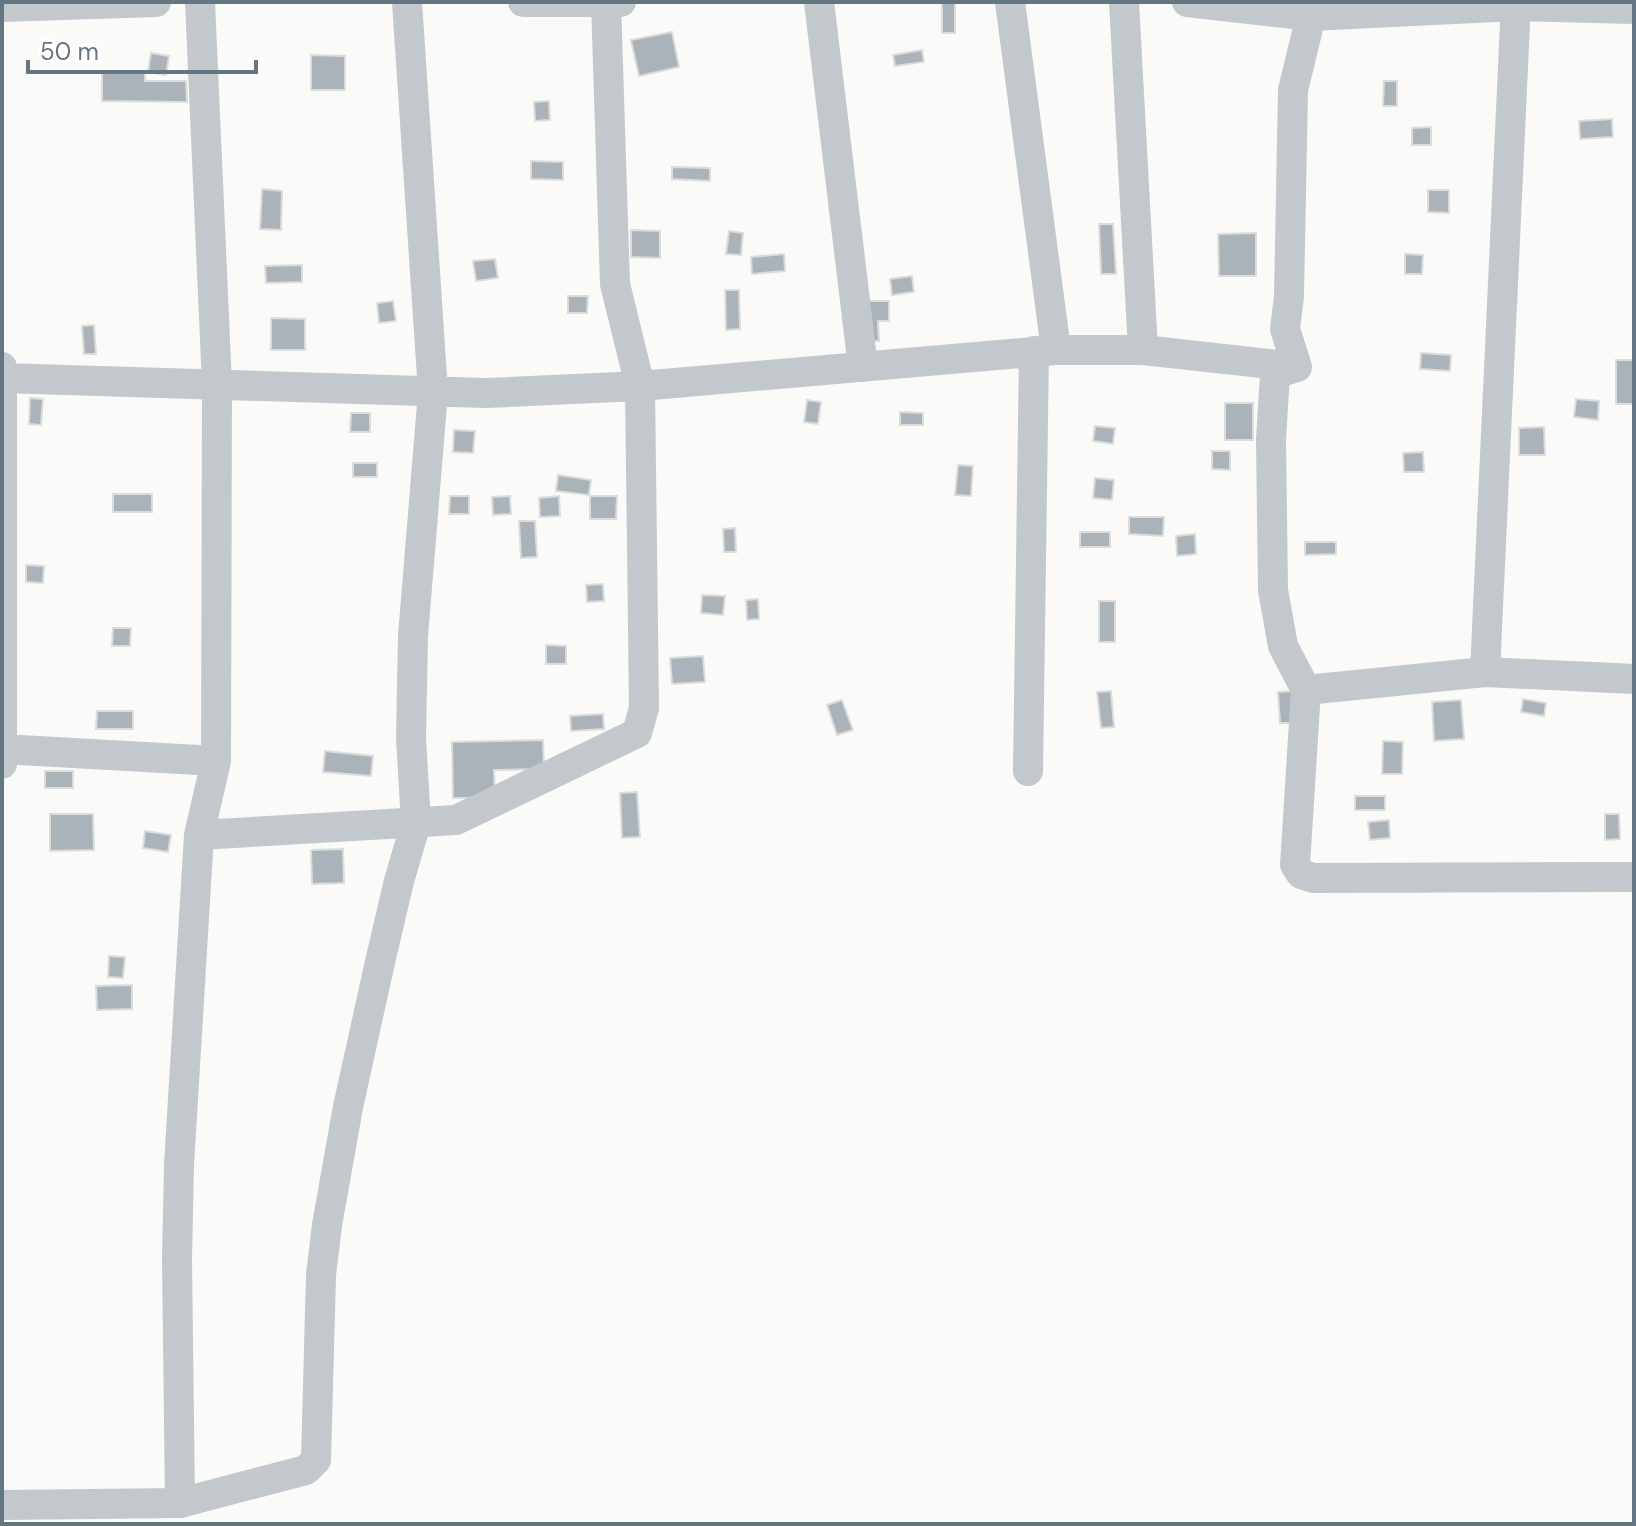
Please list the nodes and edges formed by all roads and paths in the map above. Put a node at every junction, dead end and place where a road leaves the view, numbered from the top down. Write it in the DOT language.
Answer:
graph roads {
  1 [pos="156,2"];
  2 [pos="200,2"];
  3 [pos="407,2"];
  4 [pos="523,2"];
  5 [pos="606,2"];
  6 [pos="621,2"];
  7 [pos="819,2"];
  8 [pos="1010,2"];
  9 [pos="1124,2"];
  10 [pos="1187,2"];
  11 [pos="1516,4"];
  12 [pos="2,7"];
  13 [pos="1310,9"];
  14 [pos="1634,9"];
  15 [pos="1045,350"];
  16 [pos="1143,350"];
  17 [pos="2,367"];
  18 [pos="863,367"];
  19 [pos="1297,367"];
  20 [pos="2,378"];
  21 [pos="217,385"];
  22 [pos="640,386"];
  23 [pos="433,392"];
  24 [pos="1485,672"];
  25 [pos="1634,679"];
  26 [pos="1306,690"];
  27 [pos="2,749"];
  28 [pos="216,761"];
  29 [pos="2,764"];
  30 [pos="1028,771"];
  31 [pos="416,823"];
  32 [pos="199,835"];
  33 [pos="1634,877"];
  34 [pos="180,1503"];
  35 [pos="2,1505"];
  1 -- 12 [label="street"];
  2 -- 21 [label="street"];
  3 -- 23 [label="street"];
  4 -- 5 [label="street"];
  5 -- 6 [label="street"];
  5 -- 22 [label="street"];
  7 -- 18 [label="street"];
  8 -- 15 [label="street"];
  9 -- 16 [label="street"];
  10 -- 13 [label="street"];
  11 -- 13 [label="street"];
  11 -- 14 [label="street"];
  11 -- 24 [label="street"];
  13 -- 19 [label="street"];
  15 -- 16 [label="street"];
  15 -- 18 [label="street"];
  15 -- 30 [label="street"];
  16 -- 19 [label="street"];
  17 -- 20 [label="street"];
  18 -- 22 [label="street"];
  19 -- 26 [label="street"];
  20 -- 21 [label="street"];
  20 -- 27 [label="street"];
  21 -- 23 [label="street"];
  21 -- 28 [label="street"];
  22 -- 23 [label="street"];
  22 -- 31 [label="street"];
  23 -- 31 [label="street"];
  24 -- 25 [label="street"];
  24 -- 26 [label="street"];
  26 -- 33 [label="street"];
  27 -- 28 [label="street"];
  27 -- 29 [label="street"];
  28 -- 32 [label="street"];
  31 -- 32 [label="street"];
  31 -- 34 [label="street"];
  32 -- 34 [label="street"];
  34 -- 35 [label="street"];
}
